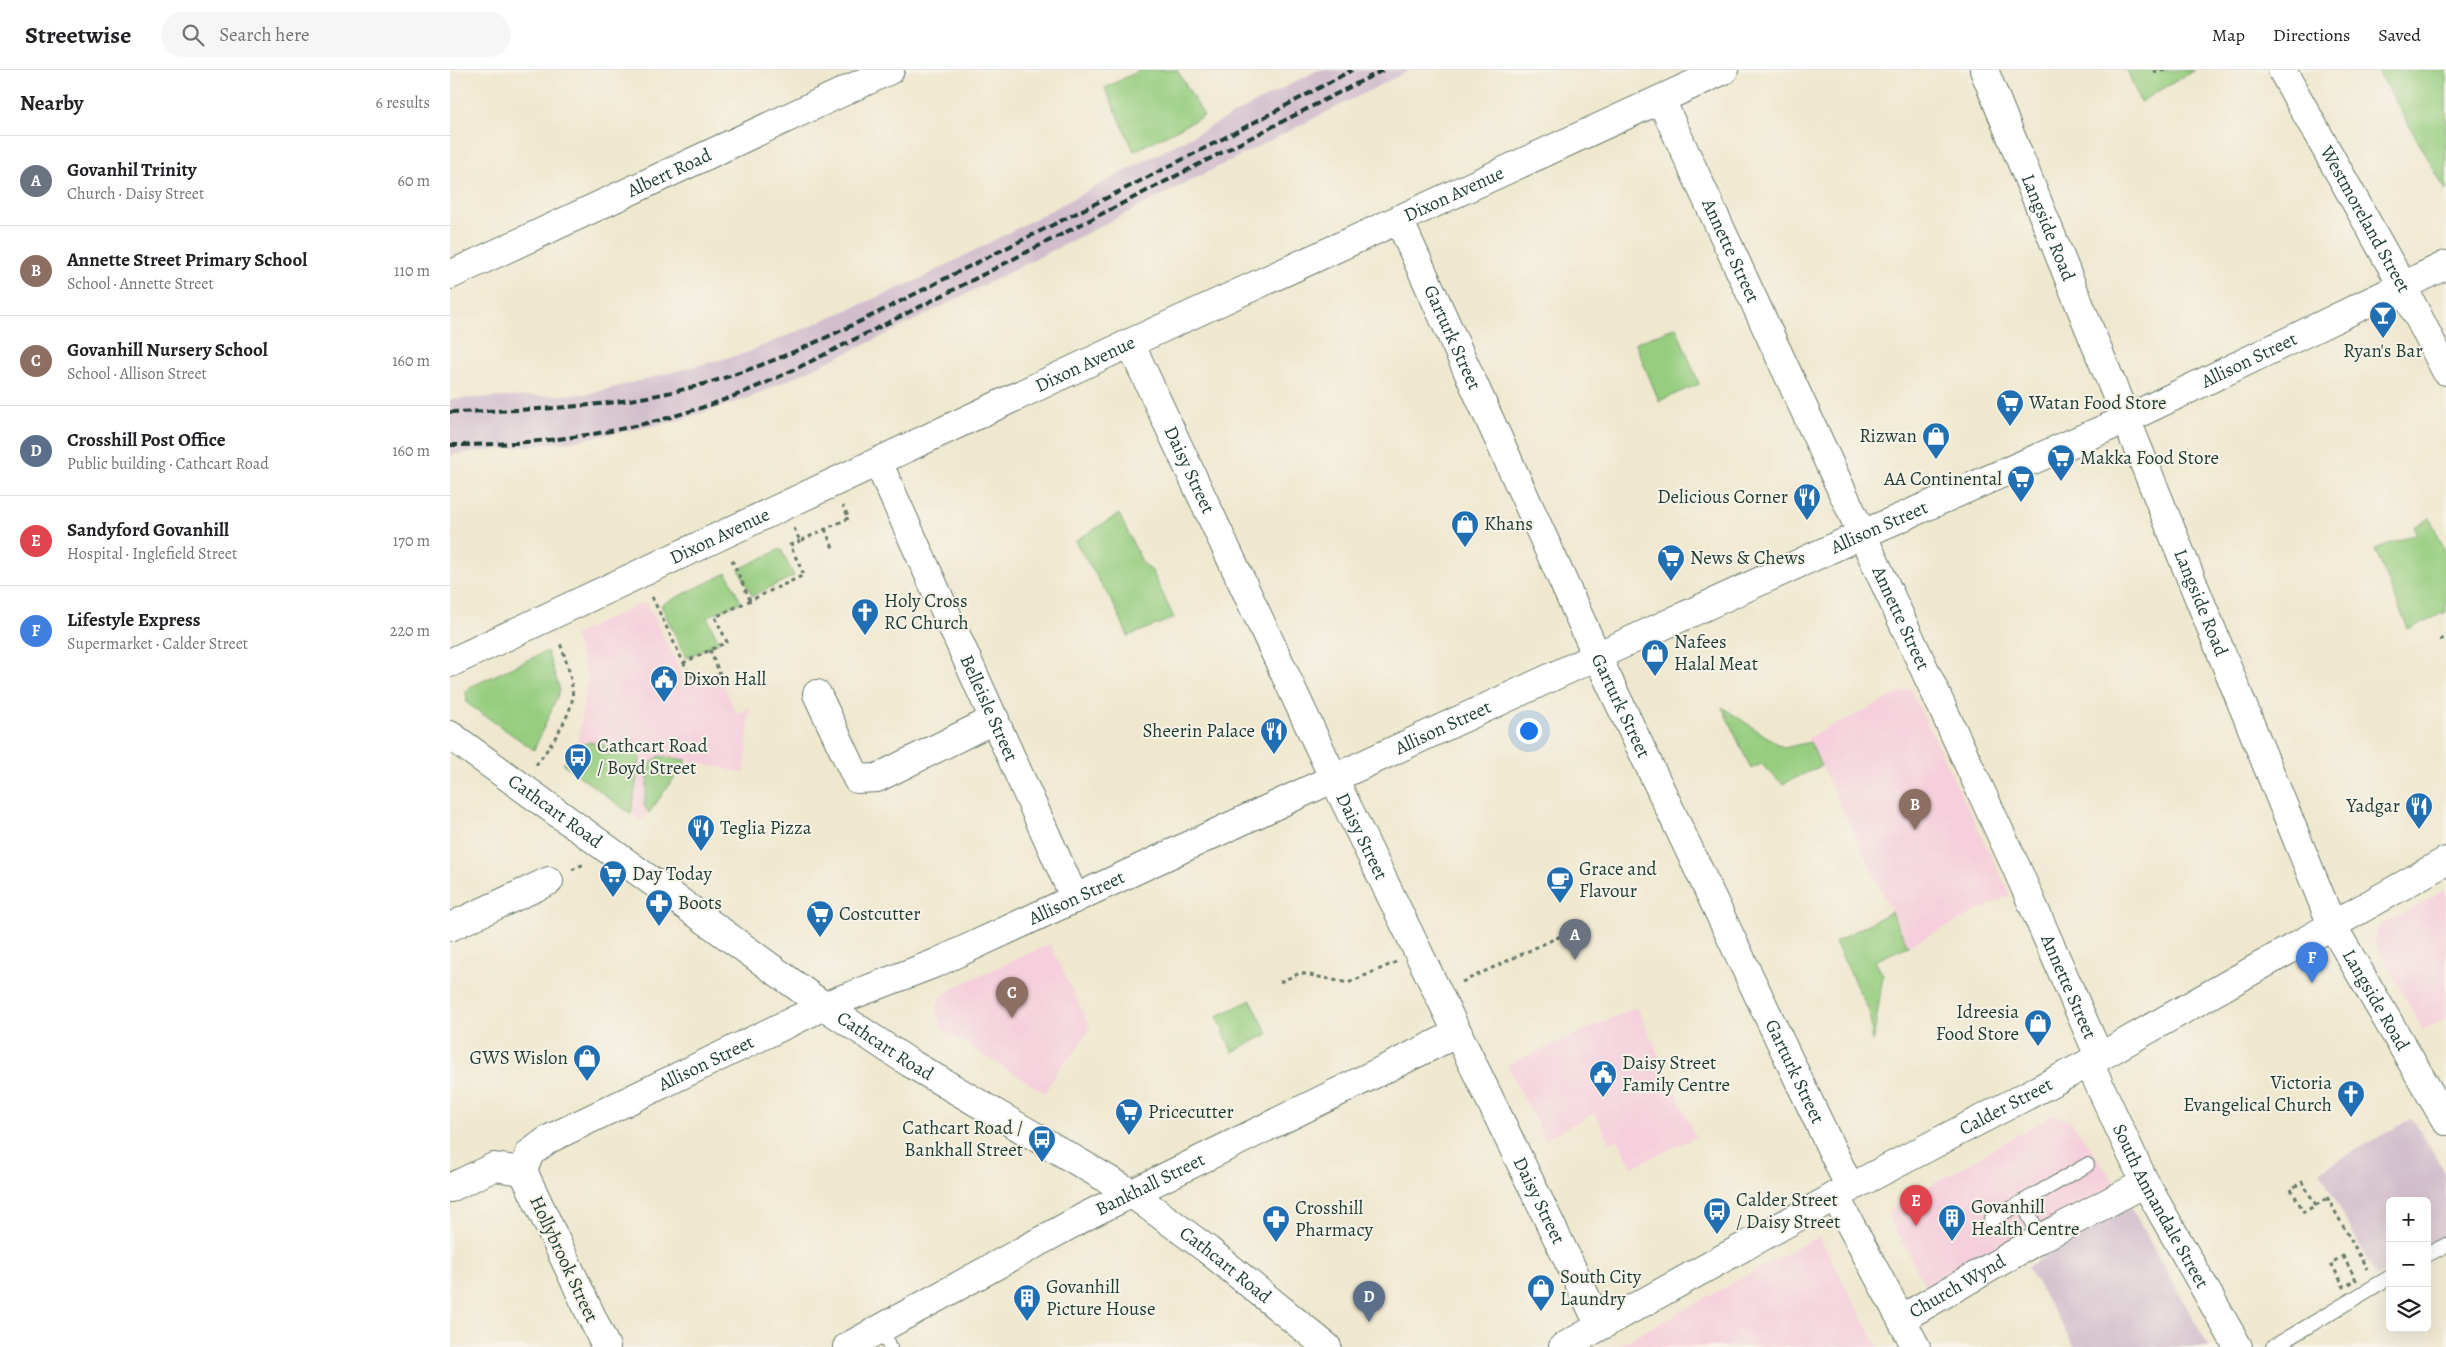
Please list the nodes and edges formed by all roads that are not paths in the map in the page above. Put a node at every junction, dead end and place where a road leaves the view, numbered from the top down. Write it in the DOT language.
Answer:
graph roads {
  1 [pos="890,70"];
  2 [pos="1724,70"];
  3 [pos="1984,70"];
  4 [pos="2282,70"];
  5 [pos="1661,100"];
  6 [pos="1398,220"];
  7 [pos="2446,265"];
  8 [pos="450,275"];
  9 [pos="2402,285"];
  10 [pos="1130,343"];
  11 [pos="2446,371"];
  12 [pos="2127,419"];
  13 [pos="878,462"];
  14 [pos="1863,534"];
  15 [pos="1596,656"];
  16 [pos="450,663"];
  17 [pos="817,694"];
  18 [pos="995,719"];
  19 [pos="450,735"];
  20 [pos="1334,779"];
  21 [pos="2446,861"];
  22 [pos="549,881"];
  23 [pos="1075,899"];
  24 [pos="2332,925"];
  25 [pos="450,927"];
  26 [pos="824,1006"];
  27 [pos="1458,1033"];
  28 [pos="2094,1059"];
  29 [pos="2446,1121"];
  30 [pos="2087,1165"];
  31 [pos="523,1170"];
  32 [pos="2145,1183"];
  33 [pos="450,1188"];
  34 [pos="1131,1192"];
  35 [pos="1842,1192"];
  36 [pos="2022,1202"];
  37 [pos="1991,1220"];
  38 [pos="2041,1238"];
  39 [pos="2446,1245"];
  40 [pos="2431,1254"];
  41 [pos="2386,1279"];
  42 [pos="1901,1319"];
  43 [pos="1600,1326"];
  44 [pos="886,1338"];
  45 [pos="606,1347"];
  46 [pos="847,1347"];
  47 [pos="1327,1347"];
  48 [pos="1563,1347"];
  49 [pos="1916,1347"];
  50 [pos="2238,1347"];
  51 [pos="2273,1347"];
  1 -- 8 [label="street, Albert Road"];
  2 -- 5 [label="street, Dixon Avenue"];
  3 -- 12 [label="street, Langside Road"];
  4 -- 9 [label="street, Westmoreland Street"];
  5 -- 6 [label="street, Dixon Avenue"];
  5 -- 14 [label="street, Annette Street"];
  6 -- 10 [label="street, Dixon Avenue"];
  6 -- 15 [label="street, Garturk Street"];
  7 -- 9 [label="street, Allison Street"];
  9 -- 11 [label="street, Westmoreland Street"];
  9 -- 12 [label="street, Allison Street"];
  10 -- 13 [label="street, Dixon Avenue"];
  10 -- 20 [label="street, Daisy Street"];
  12 -- 14 [label="street, Allison Street"];
  12 -- 24 [label="street, Langside Road"];
  13 -- 16 [label="street, Dixon Avenue"];
  13 -- 18 [label="street, Belleisle Street"];
  14 -- 15 [label="street, Allison Street"];
  14 -- 28 [label="street, Annette Street"];
  15 -- 20 [label="street, Allison Street"];
  15 -- 35 [label="street, Garturk Street"];
  17 -- 18 [label="street"];
  18 -- 23 [label="street, Belleisle Street"];
  19 -- 26 [label="street, Cathcart Road"];
  20 -- 23 [label="street, Allison Street"];
  20 -- 27 [label="street, Daisy Street"];
  21 -- 24 [label="street, Calder Street"];
  22 -- 25 [label="street"];
  23 -- 26 [label="street, Allison Street"];
  24 -- 28 [label="street, Calder Street"];
  24 -- 29 [label="street, Langside Road"];
  26 -- 31 [label="street, Allison Street"];
  26 -- 34 [label="street, Cathcart Road"];
  27 -- 34 [label="street, Bankhall Street"];
  27 -- 43 [label="street, Daisy Street"];
  28 -- 32 [label="street, South Annandale Street"];
  28 -- 35 [label="street, Calder Street"];
  30 -- 36 [label="lane"];
  31 -- 33 [label="street"];
  31 -- 45 [label="street, Hollybrook Street"];
  32 -- 38 [label="street, Church Wynd"];
  32 -- 50 [label="street, South Annandale Street"];
  34 -- 44 [label="street, Bankhall Street"];
  34 -- 47 [label="street, Cathcart Road"];
  35 -- 42 [label="street, Garturk Street"];
  35 -- 43 [label="street, Calder Street"];
  36 -- 37 [label="lane"];
  36 -- 38 [label="lane"];
  38 -- 42 [label="street, Church Wynd"];
  39 -- 40 [label="lane"];
  41 -- 51 [label="lane"];
  42 -- 49 [label="street, Garturk Street"];
  43 -- 48 [label="street, Calder Street"];
  44 -- 46 [label="street, Bankhall Street"];
}
